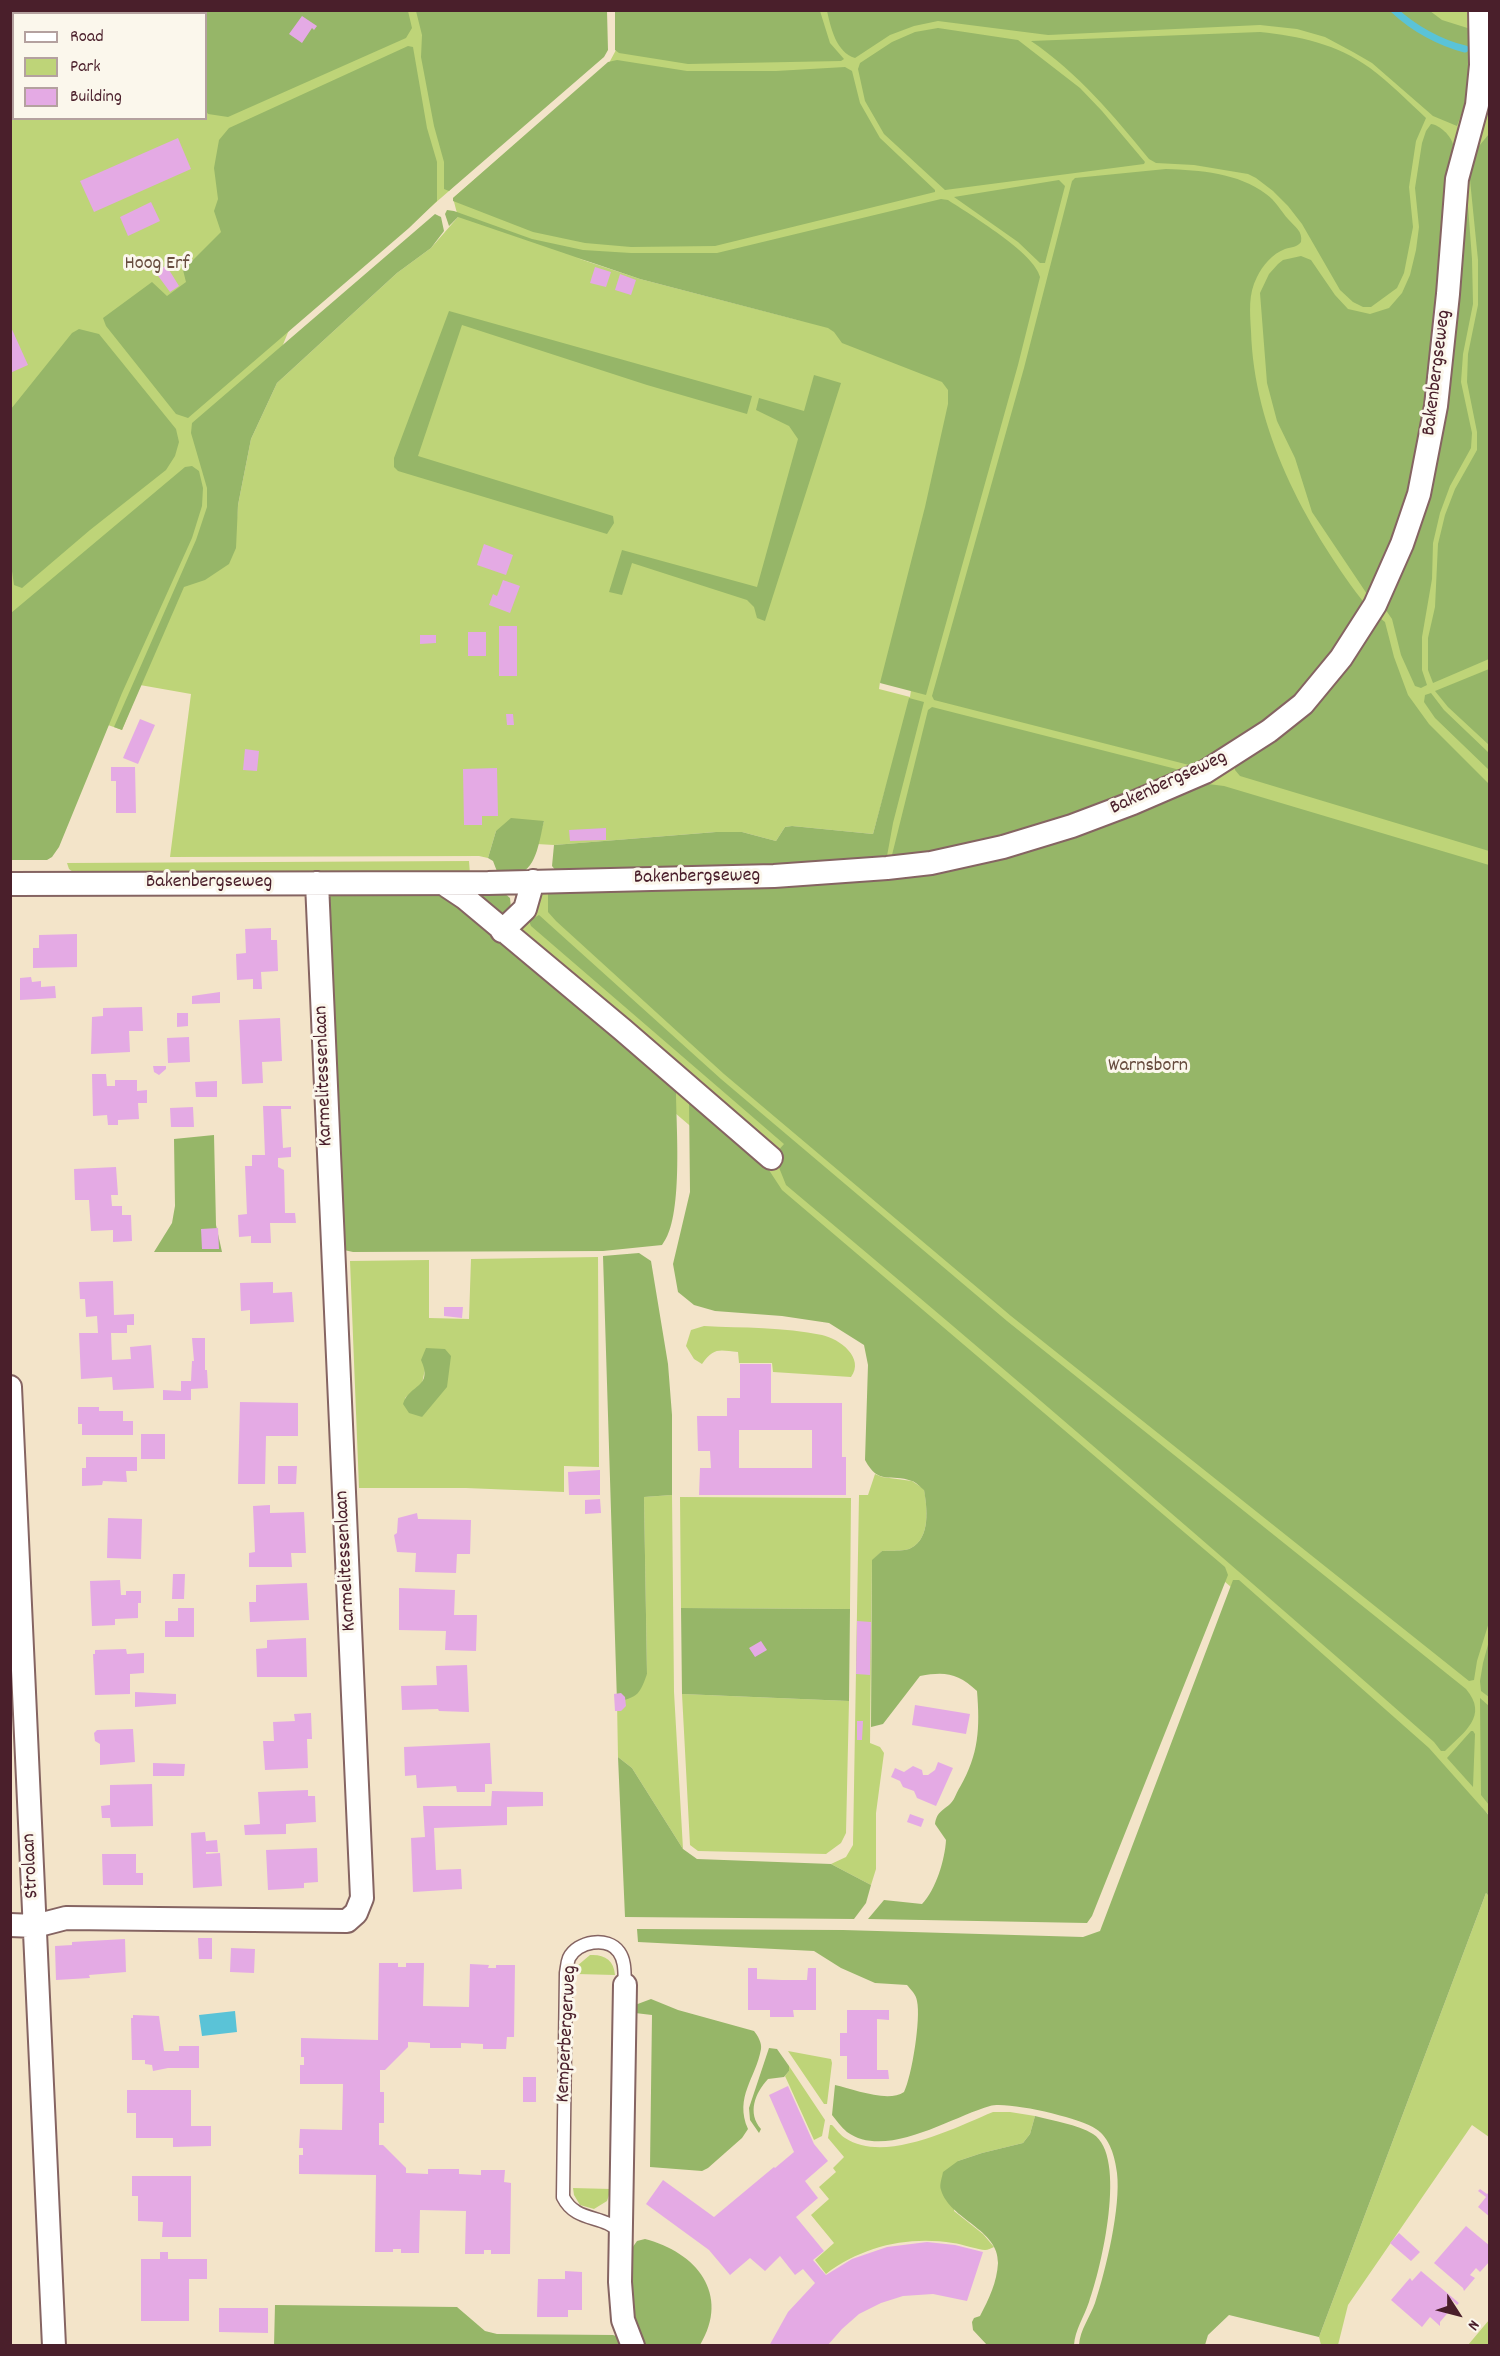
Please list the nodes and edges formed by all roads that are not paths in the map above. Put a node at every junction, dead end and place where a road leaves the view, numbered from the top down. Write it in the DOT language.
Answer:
graph roads {
  1 [pos="1480,10"];
  2 [pos="1483,107"];
  3 [pos="533,881"];
  4 [pos="317,883"];
  5 [pos="10,884"];
  6 [pos="444,884"];
  7 [pos="502,931"];
  8 [pos="771,1158"];
  9 [pos="10,1387"];
  10 [pos="10,1925"];
  11 [pos="35,1926"];
  12 [pos="625,1985"];
  13 [pos="620,2232"];
  14 [pos="54,2346"];
  15 [pos="633,2346"];
  1 -- 2 [label="street, Bakenbergseweg"];
  2 -- 3 [label="street, Bakenbergseweg"];
  3 -- 6 [label="street, Bakenbergseweg"];
  3 -- 7 [label="street"];
  4 -- 5 [label="street, Bakenbergseweg"];
  4 -- 6 [label="street, Bakenbergseweg"];
  4 -- 11 [label="street, Karmelitessenlaan"];
  6 -- 7 [label="street"];
  7 -- 8 [label="street"];
  9 -- 11 [label="street, Strolaan"];
  10 -- 11 [label="street"];
  11 -- 14 [label="street, Strolaan"];
  12 -- 13 [label="street, Kemperbergerweg"];
  12 -- 13 [label="lane, Kemperbergerweg"];
  13 -- 15 [label="street, Kemperbergerweg"];
}
